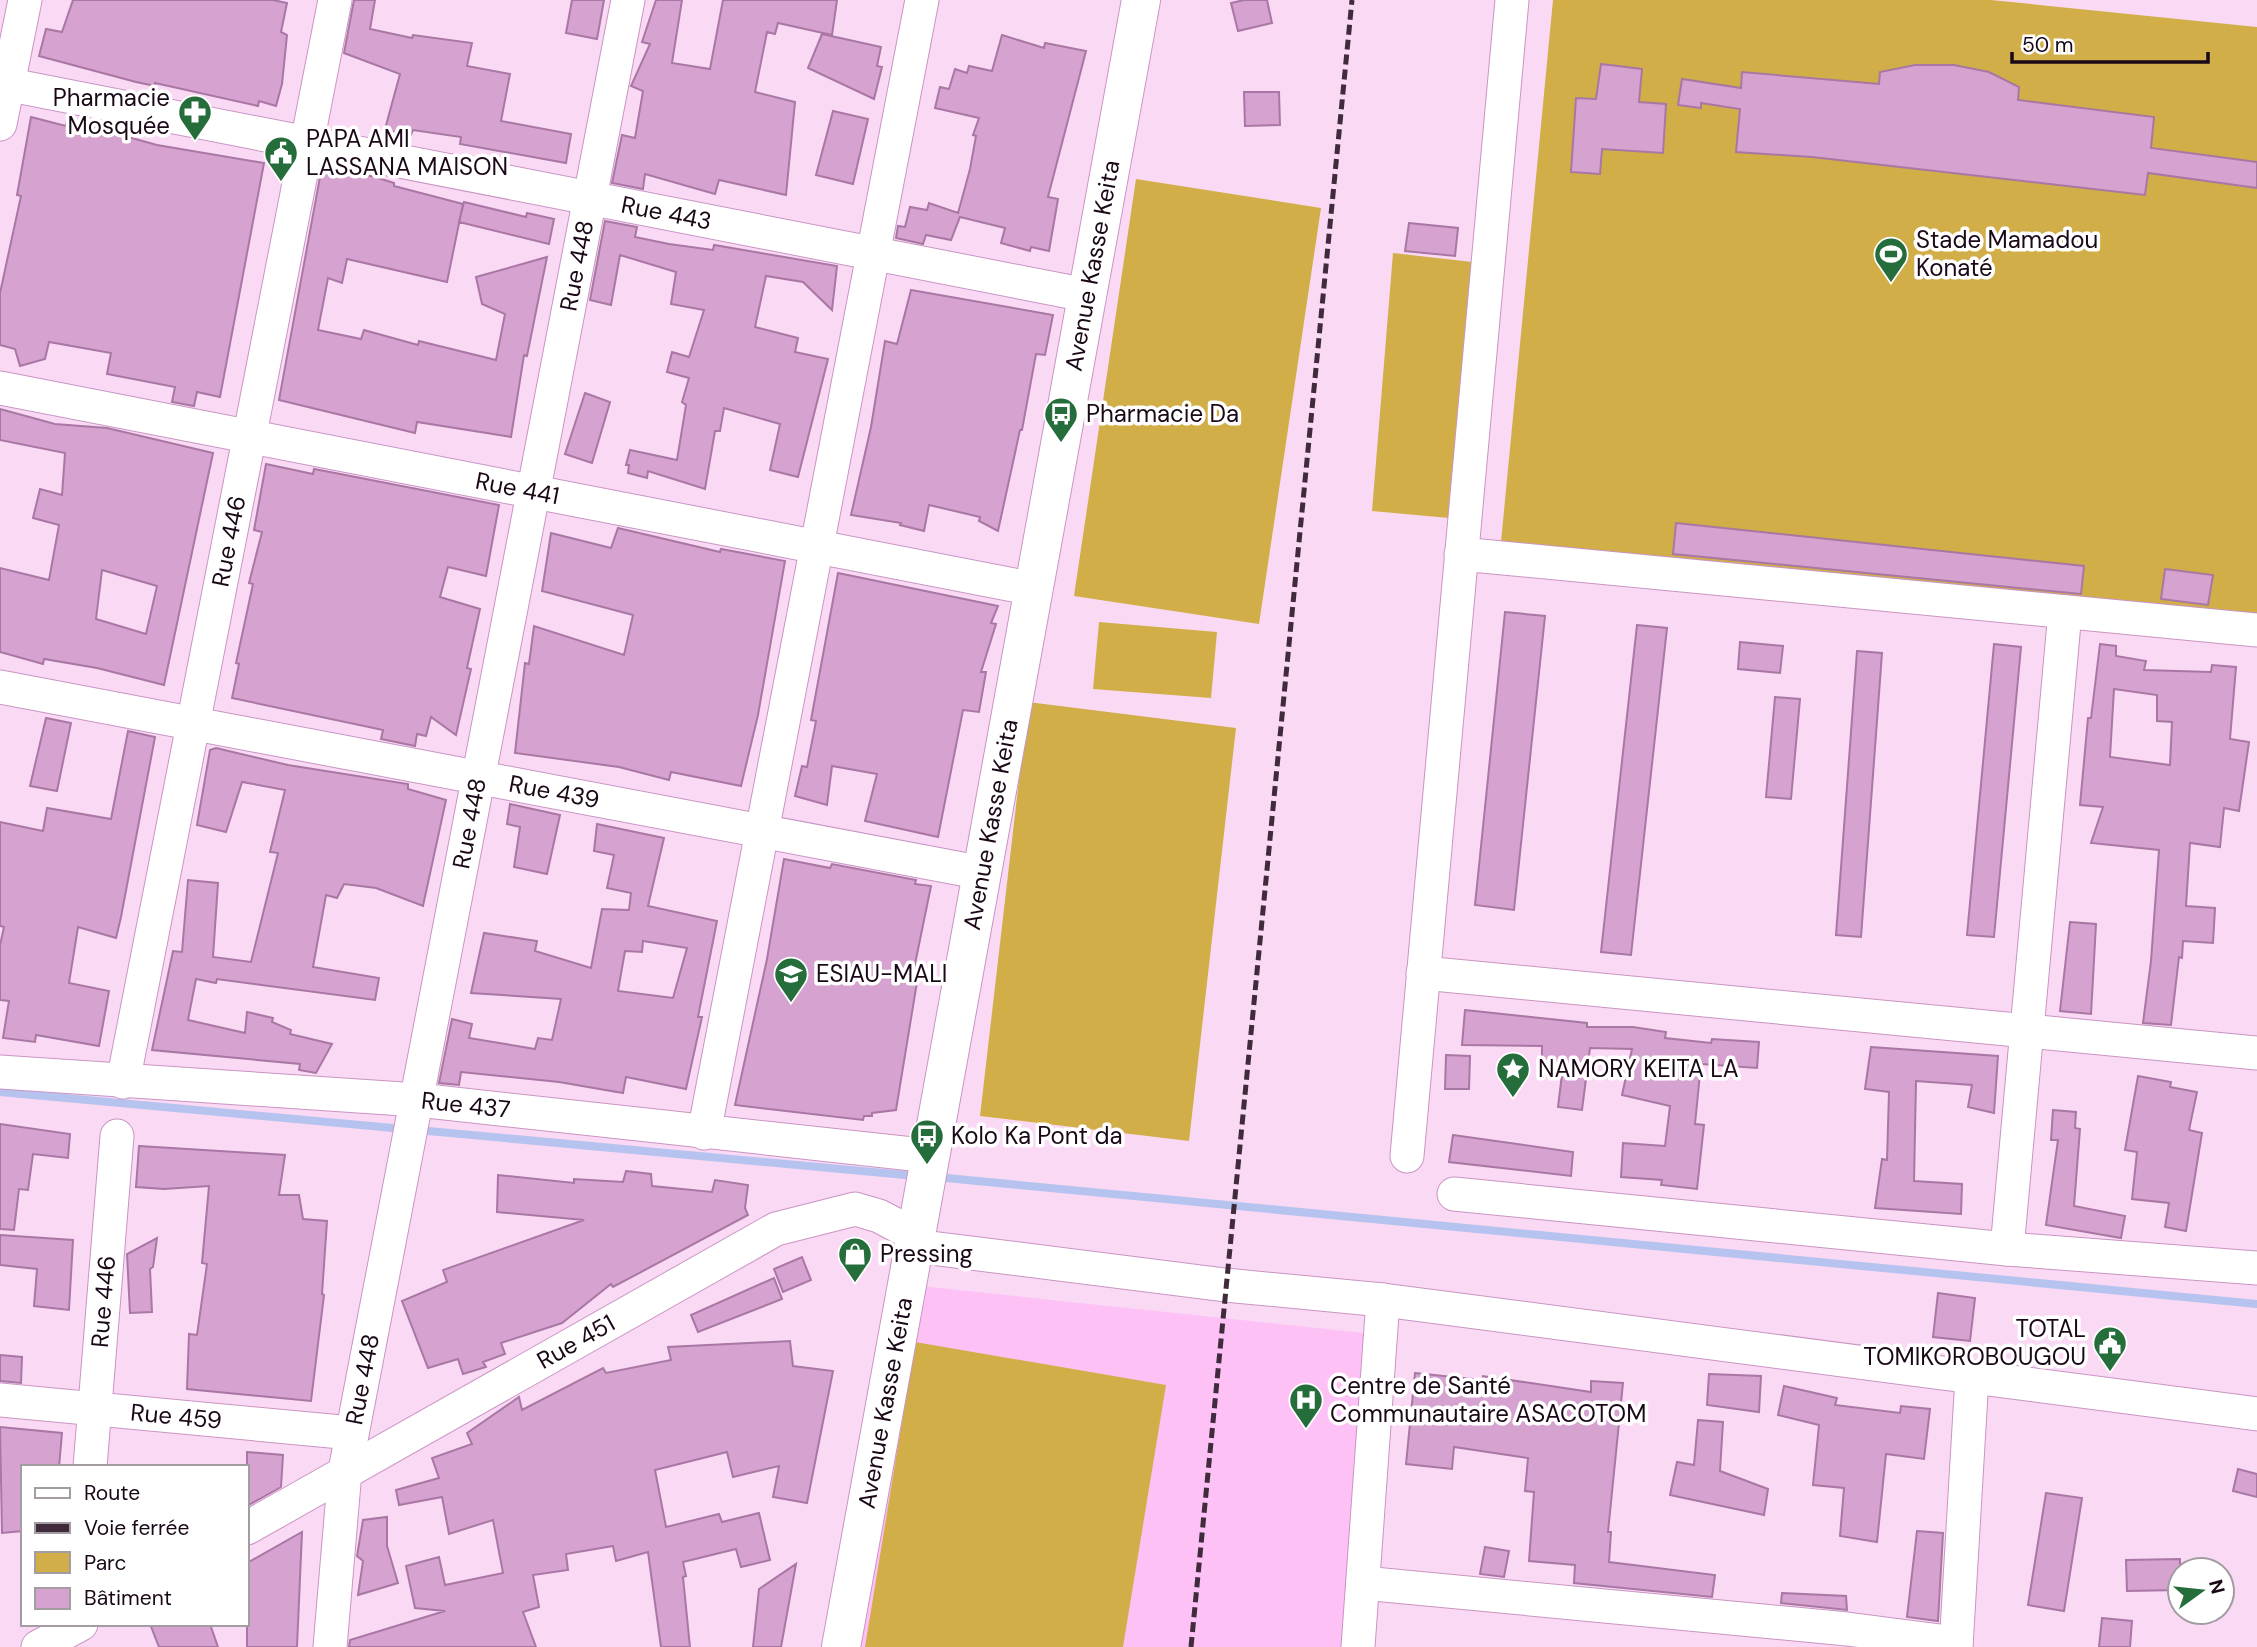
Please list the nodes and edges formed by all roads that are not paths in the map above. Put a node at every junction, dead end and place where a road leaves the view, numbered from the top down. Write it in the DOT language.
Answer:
graph roads {
  1 [pos="25,0"];
  2 [pos="335,0"];
  3 [pos="628,0"];
  4 [pos="922,0"];
  5 [pos="1512,0"];
  6 [pos="1138,1"];
  7 [pos="4,84"];
  8 [pos="0,124"];
  9 [pos="307,143"];
  10 [pos="590,198"];
  11 [pos="874,253"];
  12 [pos="1086,295"];
  13 [pos="0,388"];
  14 [pos="250,437"];
  15 [pos="534,492"];
  16 [pos="817,547"];
  17 [pos="1461,554"];
  18 [pos="1034,589"];
  19 [pos="2066,612"];
  20 [pos="2257,630"];
  21 [pos="0,687"];
  22 [pos="193,723"];
  23 [pos="479,777"];
  24 [pos="762,831"];
  25 [pos="983,873"];
  26 [pos="1423,973"];
  27 [pos="2027,1031"];
  28 [pos="2257,1053"];
  29 [pos="0,1072"];
  30 [pos="123,1082"];
  31 [pos="418,1100"];
  32 [pos="704,1133"];
  33 [pos="117,1136"];
  34 [pos="1407,1156"];
  35 [pos="928,1174"];
  36 [pos="1454,1194"];
  37 [pos="916,1241"];
  38 [pos="2007,1249"];
  39 [pos="2257,1268"];
  40 [pos="1383,1300"];
  41 [pos="1972,1377"];
  42 [pos="0,1400"];
  43 [pos="95,1408"];
  44 [pos="2257,1415"];
  45 [pos="352,1433"];
  46 [pos="90,1465"];
  47 [pos="345,1471"];
  48 [pos="248,1527"];
  49 [pos="1363,1583"];
  50 [pos="78,1630"];
  51 [pos="1956,1645"];
  52 [pos="38,1647"];
  53 [pos="330,1647"];
  54 [pos="841,1647"];
  55 [pos="1358,1647"];
  1 -- 7 [label="street"];
  2 -- 9 [label="street, Rue 446"];
  3 -- 10 [label="street, Rue 448"];
  4 -- 11 [label="street"];
  5 -- 17 [label="street"];
  6 -- 12 [label="main road, Avenue Kasse Keita"];
  7 -- 8 [label="street"];
  7 -- 9 [label="street, Rue 443"];
  9 -- 10 [label="street, Rue 443"];
  9 -- 14 [label="street, Rue 446"];
  10 -- 11 [label="street, Rue 443"];
  10 -- 15 [label="street, Rue 448"];
  11 -- 12 [label="street, Rue 443"];
  11 -- 16 [label="street"];
  12 -- 18 [label="main road, Avenue Kasse Keita"];
  13 -- 14 [label="street, Rue 441"];
  14 -- 15 [label="street, Rue 441"];
  14 -- 22 [label="street, Rue 446"];
  15 -- 16 [label="street, Rue 441"];
  15 -- 23 [label="street, Rue 448"];
  16 -- 18 [label="street, Rue 441"];
  16 -- 24 [label="street"];
  17 -- 19 [label="street"];
  17 -- 26 [label="street"];
  18 -- 25 [label="main road, Avenue Kasse Keita"];
  19 -- 20 [label="street"];
  19 -- 27 [label="street"];
  21 -- 22 [label="street, Rue 439"];
  22 -- 23 [label="street, Rue 439"];
  22 -- 30 [label="street, Rue 446"];
  23 -- 24 [label="street, Rue 439"];
  23 -- 31 [label="street, Rue 448"];
  24 -- 25 [label="street, Rue 439"];
  24 -- 32 [label="street"];
  25 -- 35 [label="main road, Avenue Kasse Keita"];
  26 -- 27 [label="street"];
  26 -- 34 [label="street"];
  27 -- 28 [label="street"];
  27 -- 38 [label="street"];
  29 -- 30 [label="street, Rue 437"];
  30 -- 31 [label="street, Rue 437"];
  31 -- 32 [label="street, Rue 437"];
  31 -- 45 [label="street, Rue 448"];
  32 -- 35 [label="street, Rue 437"];
  33 -- 43 [label="street, Rue 446"];
  35 -- 37 [label="main road, Avenue Kasse Keita"];
  36 -- 38 [label="street"];
  37 -- 40 [label="street"];
  37 -- 47 [label="street, Rue 451"];
  37 -- 54 [label="main road, Avenue Kasse Keita"];
  38 -- 39 [label="street"];
  40 -- 41 [label="street"];
  40 -- 49 [label="street"];
  41 -- 44 [label="street"];
  41 -- 51 [label="street"];
  42 -- 43 [label="street, Rue 459"];
  43 -- 45 [label="street, Rue 459"];
  43 -- 46 [label="street, Rue 446"];
  45 -- 47 [label="street, Rue 448"];
  47 -- 48 [label="street, Rue 451"];
  47 -- 53 [label="street, Rue 448"];
  49 -- 51 [label="street"];
  49 -- 55 [label="street"];
  50 -- 52 [label="street"];
}
